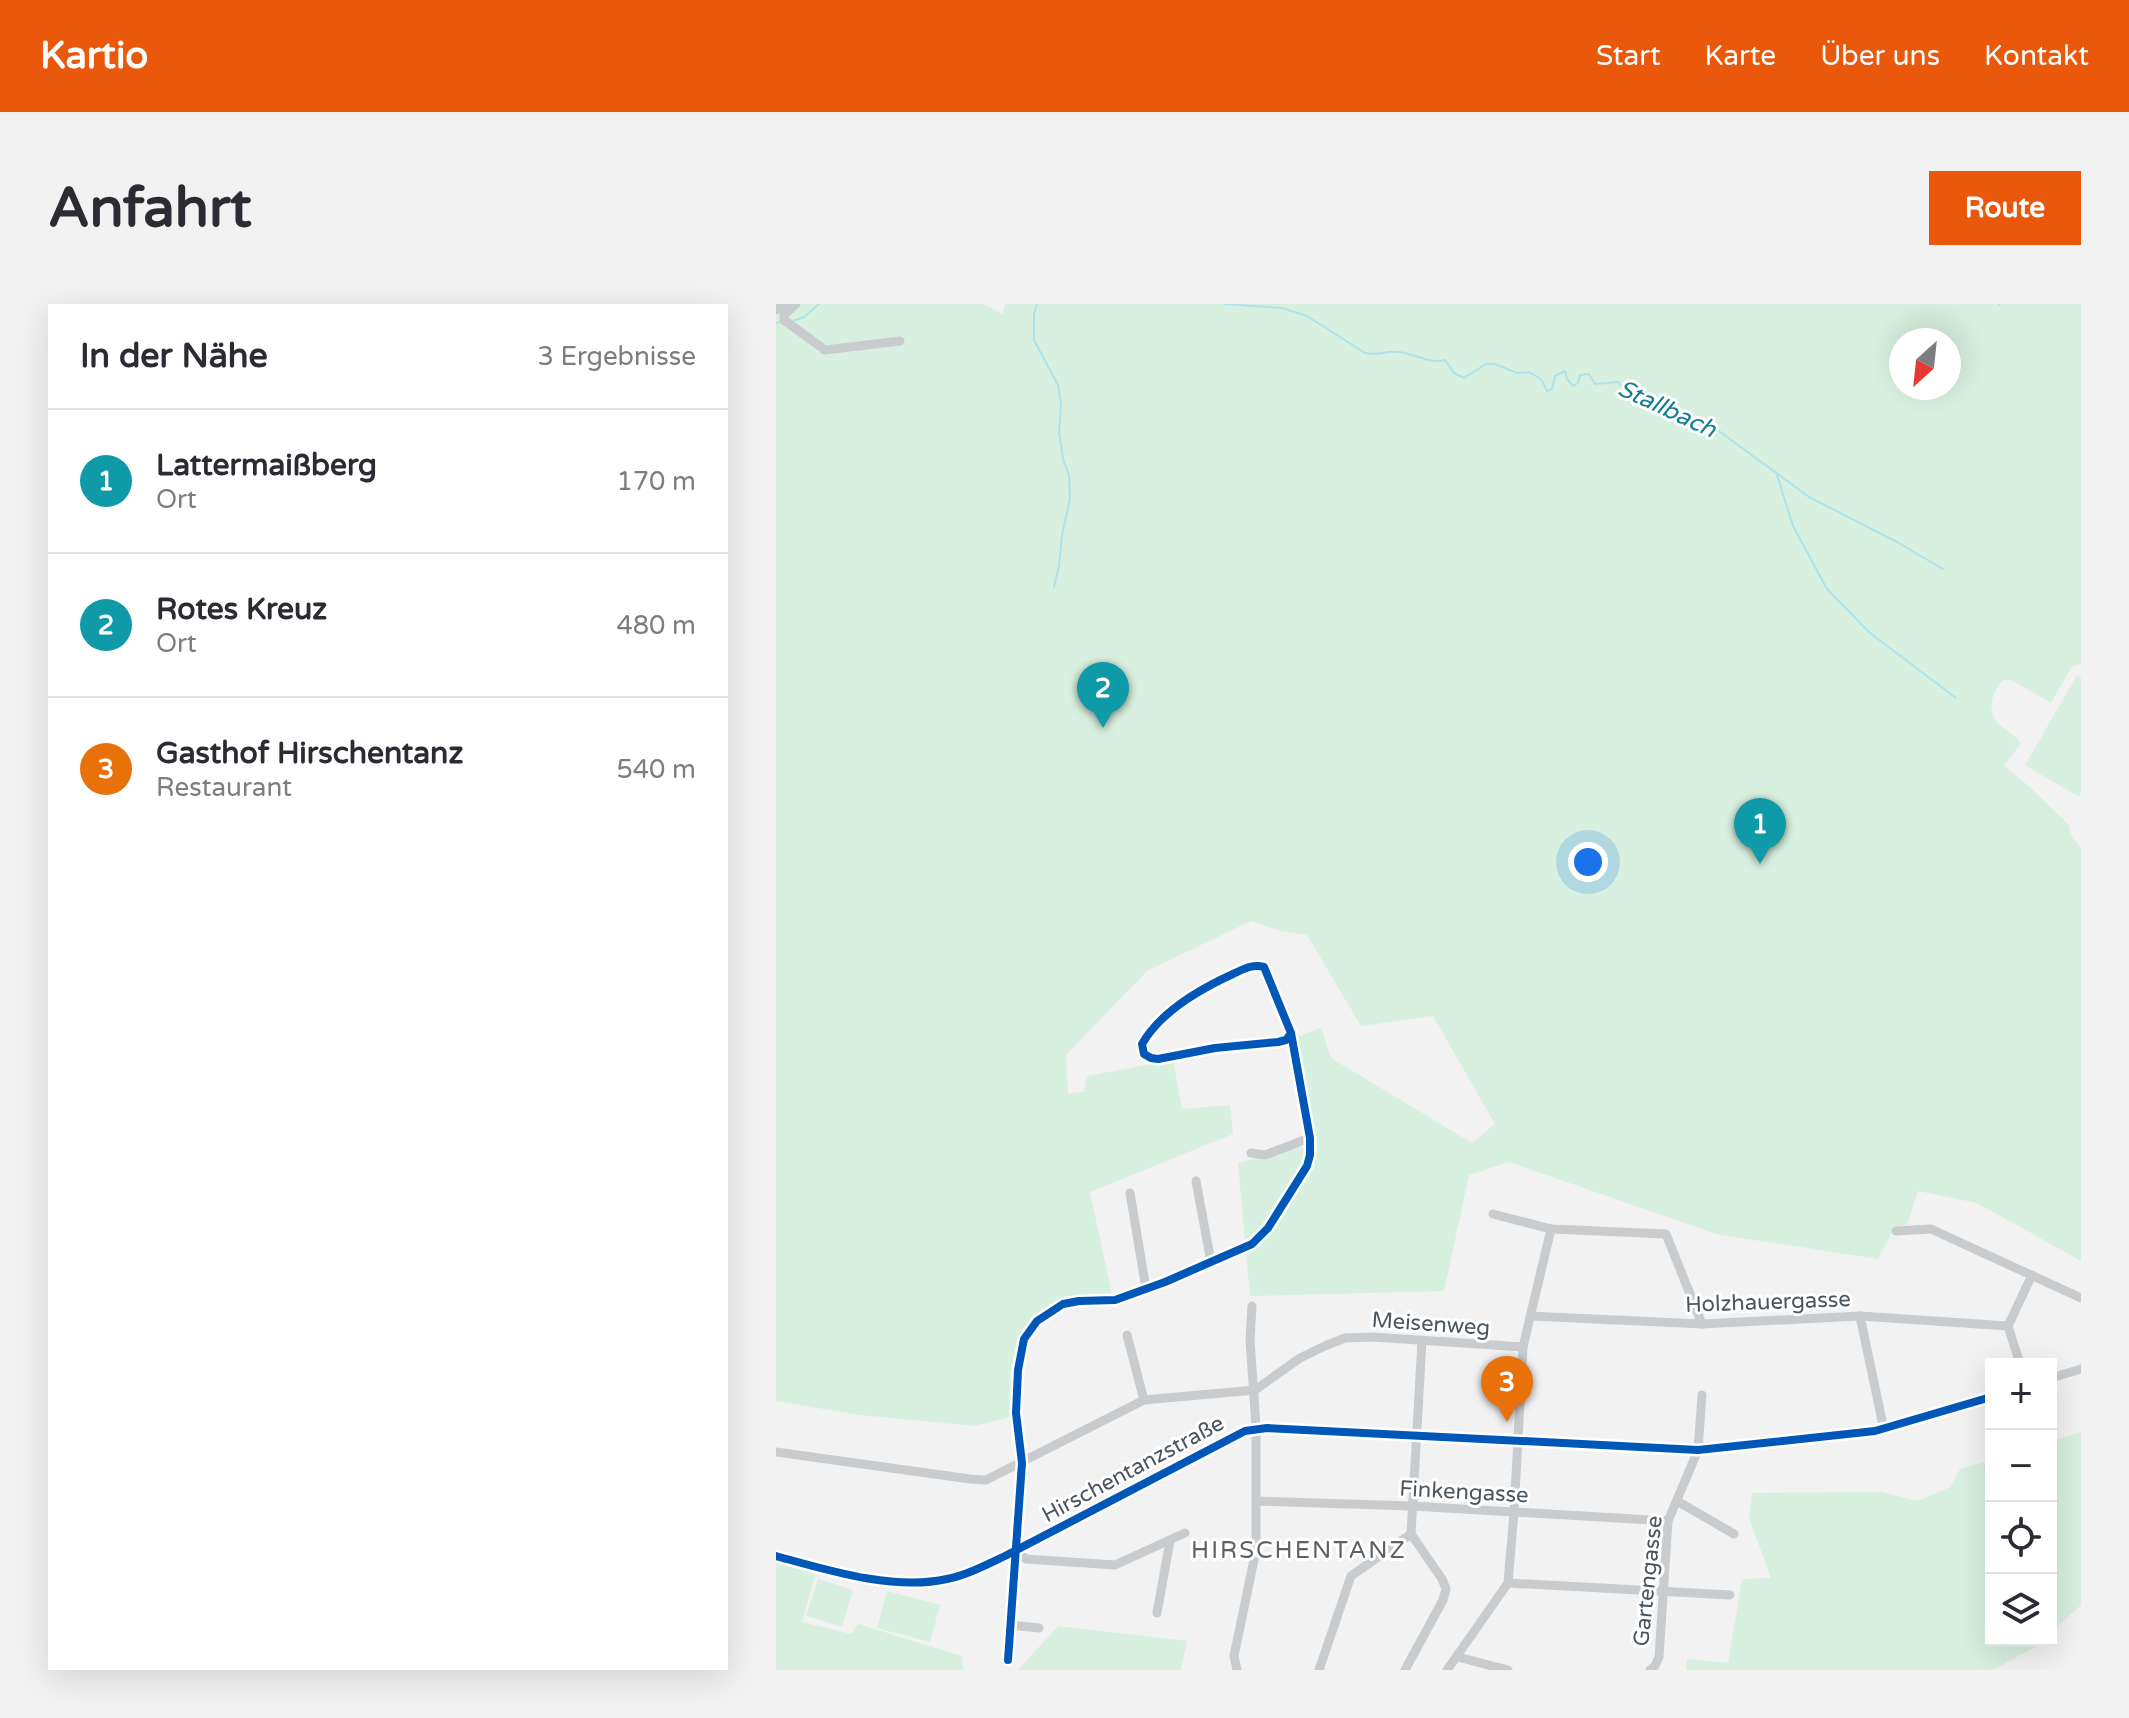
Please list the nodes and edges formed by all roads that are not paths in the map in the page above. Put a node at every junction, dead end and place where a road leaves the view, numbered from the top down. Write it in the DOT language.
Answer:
graph roads {
  1 [pos="786,304"];
  2 [pos="796,304"];
  3 [pos="776,310"];
  4 [pos="900,341"];
  5 [pos="1291,1033"];
  6 [pos="1310,1138"];
  7 [pos="1251,1153"];
  8 [pos="1196,1181"];
  9 [pos="1130,1193"];
  10 [pos="1493,1214"];
  11 [pos="1551,1229"];
  12 [pos="1896,1231"];
  13 [pos="1211,1262"];
  14 [pos="2032,1275"];
  15 [pos="1146,1289"];
  16 [pos="2081,1298"];
  17 [pos="1252,1306"];
  18 [pos="1530,1316"];
  19 [pos="1860,1316"];
  20 [pos="1702,1324"];
  21 [pos="2008,1326"];
  22 [pos="1127,1335"];
  23 [pos="1422,1341"];
  24 [pos="1523,1347"];
  25 [pos="2018,1358"];
  26 [pos="2081,1369"];
  27 [pos="2057,1376"];
  28 [pos="1255,1390"];
  29 [pos="1702,1395"];
  30 [pos="1985,1399"];
  31 [pos="1144,1400"];
  32 [pos="1256,1430"];
  33 [pos="1884,1430"];
  34 [pos="1416,1436"];
  35 [pos="1517,1441"];
  36 [pos="1698,1450"];
  37 [pos="776,1452"];
  38 [pos="1022,1463"];
  39 [pos="1257,1501"];
  40 [pos="1677,1501"];
  41 [pos="1412,1506"];
  42 [pos="1514,1512"];
  43 [pos="1668,1521"];
  44 [pos="1185,1533"];
  45 [pos="1411,1534"];
  46 [pos="1734,1534"];
  47 [pos="1170,1541"];
  48 [pos="1015,1551"];
  49 [pos="776,1556"];
  50 [pos="1508,1583"];
  51 [pos="1665,1592"];
  52 [pos="1730,1595"];
  53 [pos="1157,1613"];
  54 [pos="1010,1625"];
  55 [pos="1039,1628"];
  56 [pos="1458,1657"];
  57 [pos="1008,1660"];
  58 [pos="1407,1669"];
  59 [pos="1237,1670"];
  60 [pos="1319,1670"];
  61 [pos="1447,1670"];
  62 [pos="1508,1670"];
  63 [pos="1650,1670"];
  1 -- 3 [label="street"];
  2 -- 4 [label="street"];
  5 -- 5 [label="street"];
  5 -- 6 [label="street"];
  6 -- 7 [label="street"];
  6 -- 13 [label="street"];
  8 -- 13 [label="street"];
  9 -- 15 [label="street"];
  10 -- 11 [label="street"];
  11 -- 18 [label="street"];
  11 -- 20 [label="street"];
  12 -- 14 [label="street"];
  13 -- 15 [label="street"];
  14 -- 16 [label="street"];
  14 -- 21 [label="street"];
  15 -- 38 [label="street"];
  17 -- 28 [label="street"];
  18 -- 20 [label="street, Holzhauergasse"];
  18 -- 24 [label="street"];
  19 -- 20 [label="street, Holzhauergasse"];
  19 -- 21 [label="street, Holzhauergasse"];
  19 -- 33 [label="street"];
  21 -- 25 [label="street"];
  22 -- 31 [label="street"];
  23 -- 24 [label="street, Meisenweg"];
  23 -- 28 [label="street, Meisenweg"];
  23 -- 34 [label="street"];
  24 -- 35 [label="street"];
  26 -- 27 [label="street"];
  28 -- 31 [label="street"];
  28 -- 32 [label="street"];
  29 -- 36 [label="street, Gartengasse"];
  30 -- 33 [label="street, Hirschentanzstraße"];
  31 -- 38 [label="street"];
  32 -- 34 [label="street, Hirschentanzstraße"];
  32 -- 39 [label="street"];
  32 -- 48 [label="street, Hirschentanzstraße"];
  33 -- 36 [label="street, Hirschentanzstraße"];
  34 -- 35 [label="street, Hirschentanzstraße"];
  34 -- 41 [label="street"];
  35 -- 36 [label="street, Hirschentanzstraße"];
  35 -- 42 [label="street"];
  36 -- 40 [label="street, Gartengasse"];
  37 -- 38 [label="street"];
  38 -- 48 [label="street"];
  39 -- 41 [label="street, Finkengasse"];
  39 -- 59 [label="street"];
  40 -- 43 [label="street, Gartengasse"];
  40 -- 46 [label="street"];
  41 -- 42 [label="street, Finkengasse"];
  41 -- 45 [label="street"];
  42 -- 43 [label="street, Finkengasse"];
  42 -- 50 [label="street"];
  43 -- 51 [label="street, Gartengasse"];
  44 -- 47 [label="street"];
  45 -- 58 [label="street"];
  45 -- 60 [label="street"];
  47 -- 48 [label="street"];
  47 -- 53 [label="street"];
  48 -- 49 [label="street, Hirschentanzstraße"];
  48 -- 54 [label="street"];
  50 -- 51 [label="street"];
  50 -- 56 [label="street"];
  51 -- 52 [label="street"];
  51 -- 63 [label="street, Gartengasse"];
  54 -- 55 [label="street"];
  54 -- 57 [label="street"];
  56 -- 61 [label="street"];
  56 -- 62 [label="street"];
}
